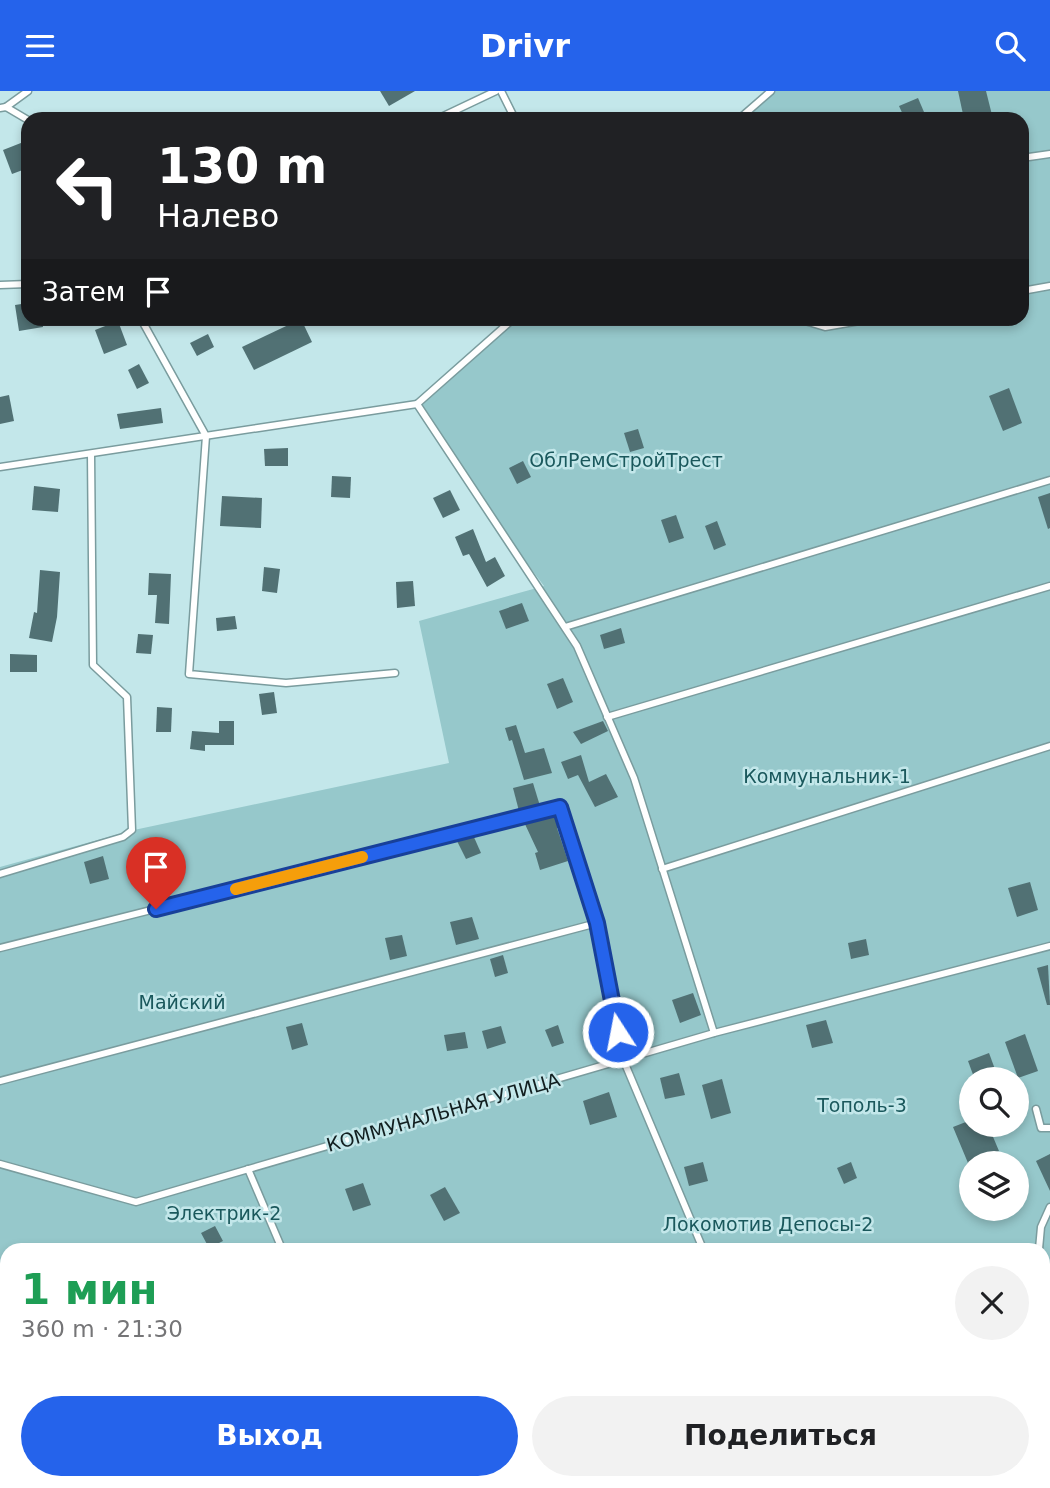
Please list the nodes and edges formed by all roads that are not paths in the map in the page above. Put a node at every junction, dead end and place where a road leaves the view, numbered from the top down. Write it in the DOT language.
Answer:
graph roads {
  1 [pos="28,91"];
  2 [pos="496,91"];
  3 [pos="501,91"];
  4 [pos="771,91"];
  5 [pos="3,108"];
  6 [pos="452,112"];
  7 [pos="512,112"];
  8 [pos="747,112"];
  9 [pos="21,117"];
  10 [pos="1050,154"];
  11 [pos="1029,157"];
  12 [pos="21,284"];
  13 [pos="0,285"];
  14 [pos="1050,286"];
  15 [pos="1029,290"];
  16 [pos="145,326"];
  17 [pos="505,326"];
  18 [pos="417,404"];
  19 [pos="206,436"];
  20 [pos="91,454"];
  21 [pos="0,467"];
  22 [pos="1050,480"];
  23 [pos="1050,586"];
  24 [pos="565,627"];
  25 [pos="395,673"];
  26 [pos="607,717"];
  27 [pos="1050,746"];
  28 [pos="662,869"];
  29 [pos="0,874"];
  30 [pos="597,923"];
  31 [pos="1050,946"];
  32 [pos="0,949"];
  33 [pos="714,1033"];
  34 [pos="623,1059"];
  35 [pos="0,1081"];
  36 [pos="1036,1109"];
  37 [pos="1050,1128"];
  38 [pos="0,1164"];
  39 [pos="248,1169"];
  40 [pos="1050,1207"];
  41 [pos="279,1243"];
  42 [pos="700,1243"];
  43 [pos="1040,1243"];
  1 -- 5 [label="lane"];
  2 -- 6 [label="lane"];
  3 -- 7 [label="lane"];
  4 -- 8 [label="lane"];
  5 -- 9 [label="lane"];
  10 -- 11 [label="lane"];
  12 -- 13 [label="lane"];
  14 -- 15 [label="lane"];
  16 -- 19 [label="lane"];
  17 -- 18 [label="lane"];
  18 -- 19 [label="lane"];
  18 -- 24 [label="lane"];
  19 -- 20 [label="lane"];
  19 -- 25 [label="lane"];
  20 -- 21 [label="lane"];
  20 -- 29 [label="lane"];
  22 -- 24 [label="lane"];
  23 -- 26 [label="lane"];
  24 -- 26 [label="lane"];
  26 -- 28 [label="lane"];
  27 -- 28 [label="lane"];
  28 -- 33 [label="lane"];
  30 -- 32 [label="lane"];
  30 -- 34 [label="lane"];
  30 -- 35 [label="lane"];
  31 -- 33 [label="lane, КОММУНАЛЬНАЯ УЛИЦА"];
  33 -- 34 [label="lane, КОММУНАЛЬНАЯ УЛИЦА"];
  34 -- 39 [label="lane, КОММУНАЛЬНАЯ УЛИЦА"];
  34 -- 42 [label="lane"];
  36 -- 37 [label="lane"];
  38 -- 39 [label="lane, КОММУНАЛЬНАЯ УЛИЦА"];
  39 -- 41 [label="lane"];
  40 -- 43 [label="lane"];
}
